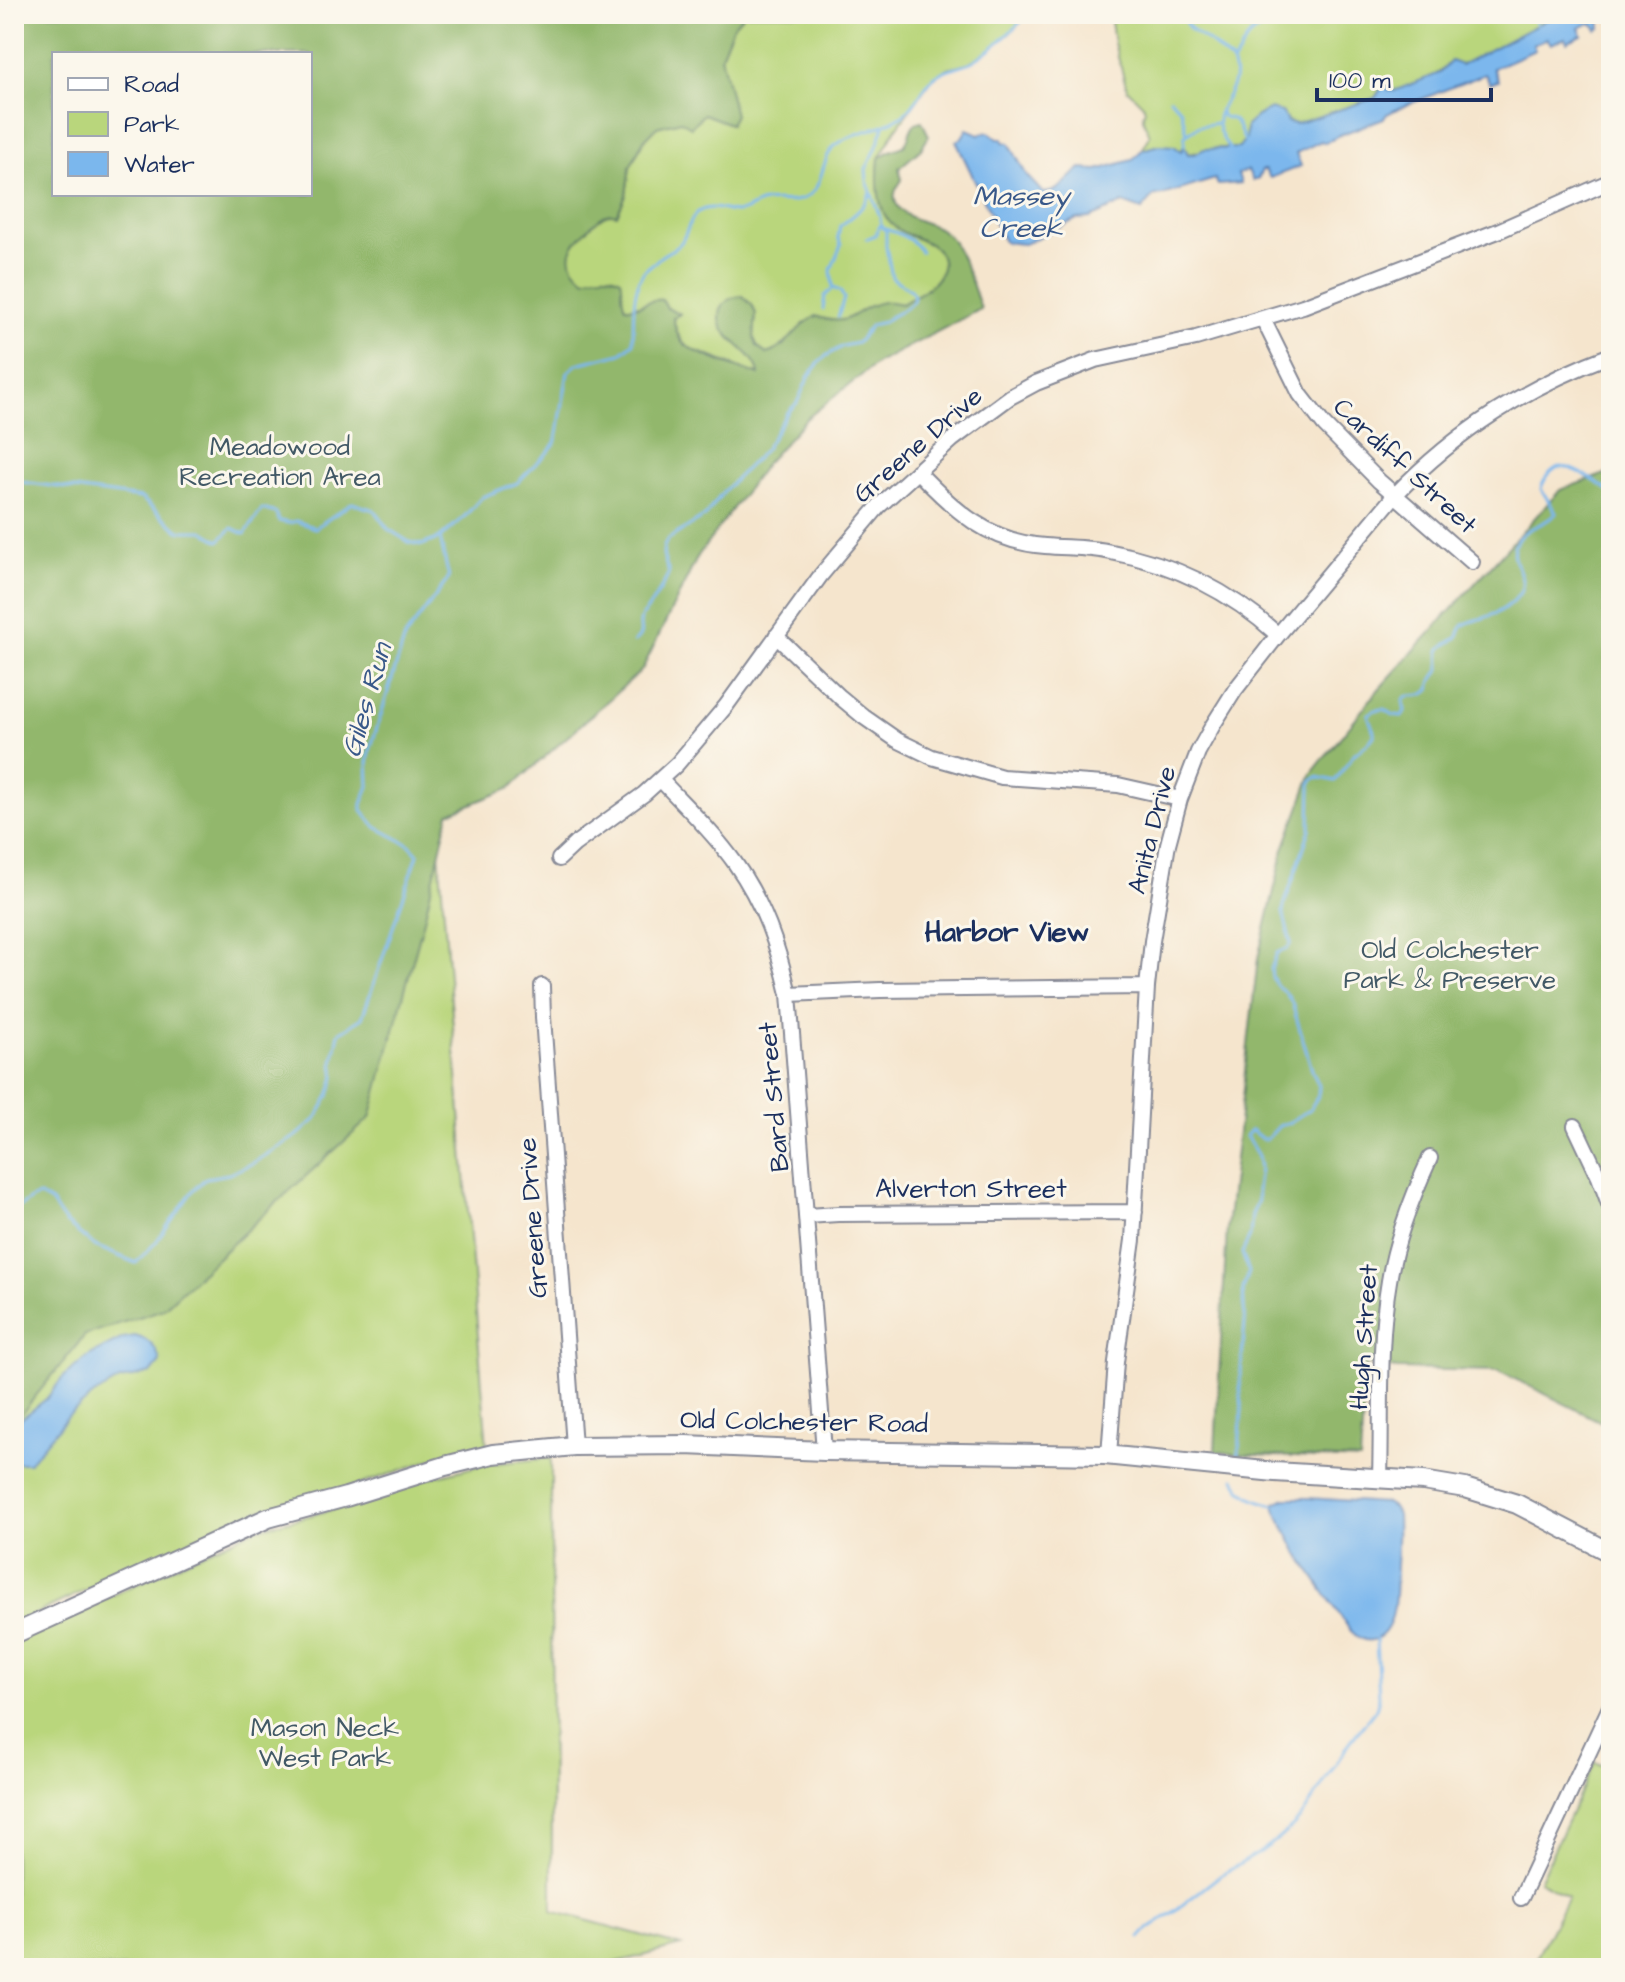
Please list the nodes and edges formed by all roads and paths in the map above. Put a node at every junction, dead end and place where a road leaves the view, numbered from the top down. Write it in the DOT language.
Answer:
graph roads {
  1 [pos="1611,181"];
  2 [pos="1263,319"];
  3 [pos="1611,355"];
  4 [pos="917,471"];
  5 [pos="1395,495"];
  6 [pos="1472,562"];
  7 [pos="1278,635"];
  8 [pos="776,636"];
  9 [pos="661,780"];
  10 [pos="1180,799"];
  11 [pos="559,859"];
  12 [pos="542,986"];
  13 [pos="1147,987"];
  14 [pos="789,994"];
  15 [pos="1575,1126"];
  16 [pos="1430,1158"];
  17 [pos="1611,1209"];
  18 [pos="1135,1212"];
  19 [pos="807,1216"];
  20 [pos="574,1446"];
  21 [pos="824,1451"];
  22 [pos="1109,1455"];
  23 [pos="1380,1478"];
  24 [pos="1611,1553"];
  25 [pos="14,1634"];
  26 [pos="1611,1705"];
  27 [pos="1521,1898"];
  1 -- 2 [label="street, Greene Drive"];
  2 -- 4 [label="street, Greene Drive"];
  2 -- 5 [label="street, Cardiff Street"];
  3 -- 5 [label="street, Anita Drive"];
  4 -- 7 [label="street"];
  4 -- 8 [label="street, Greene Drive"];
  5 -- 6 [label="street, Cardiff Street"];
  5 -- 7 [label="street, Anita Drive"];
  7 -- 10 [label="street, Anita Drive"];
  8 -- 9 [label="street, Greene Drive"];
  8 -- 10 [label="street"];
  9 -- 11 [label="street, Greene Drive"];
  9 -- 14 [label="street, Bard Street"];
  10 -- 13 [label="street, Anita Drive"];
  12 -- 20 [label="street, Greene Drive"];
  13 -- 14 [label="street"];
  13 -- 18 [label="street, Anita Drive"];
  14 -- 19 [label="street, Bard Street"];
  15 -- 17 [label="street"];
  16 -- 23 [label="street, Hugh Street"];
  18 -- 19 [label="street, Alverton Street"];
  18 -- 22 [label="street, Anita Drive"];
  19 -- 21 [label="street, Bard Street"];
  20 -- 21 [label="street, Old Colchester Road"];
  20 -- 25 [label="street, Old Colchester Road"];
  21 -- 22 [label="street, Old Colchester Road"];
  22 -- 23 [label="street, Old Colchester Road"];
  23 -- 24 [label="street, Old Colchester Road"];
  26 -- 27 [label="street"];
}
